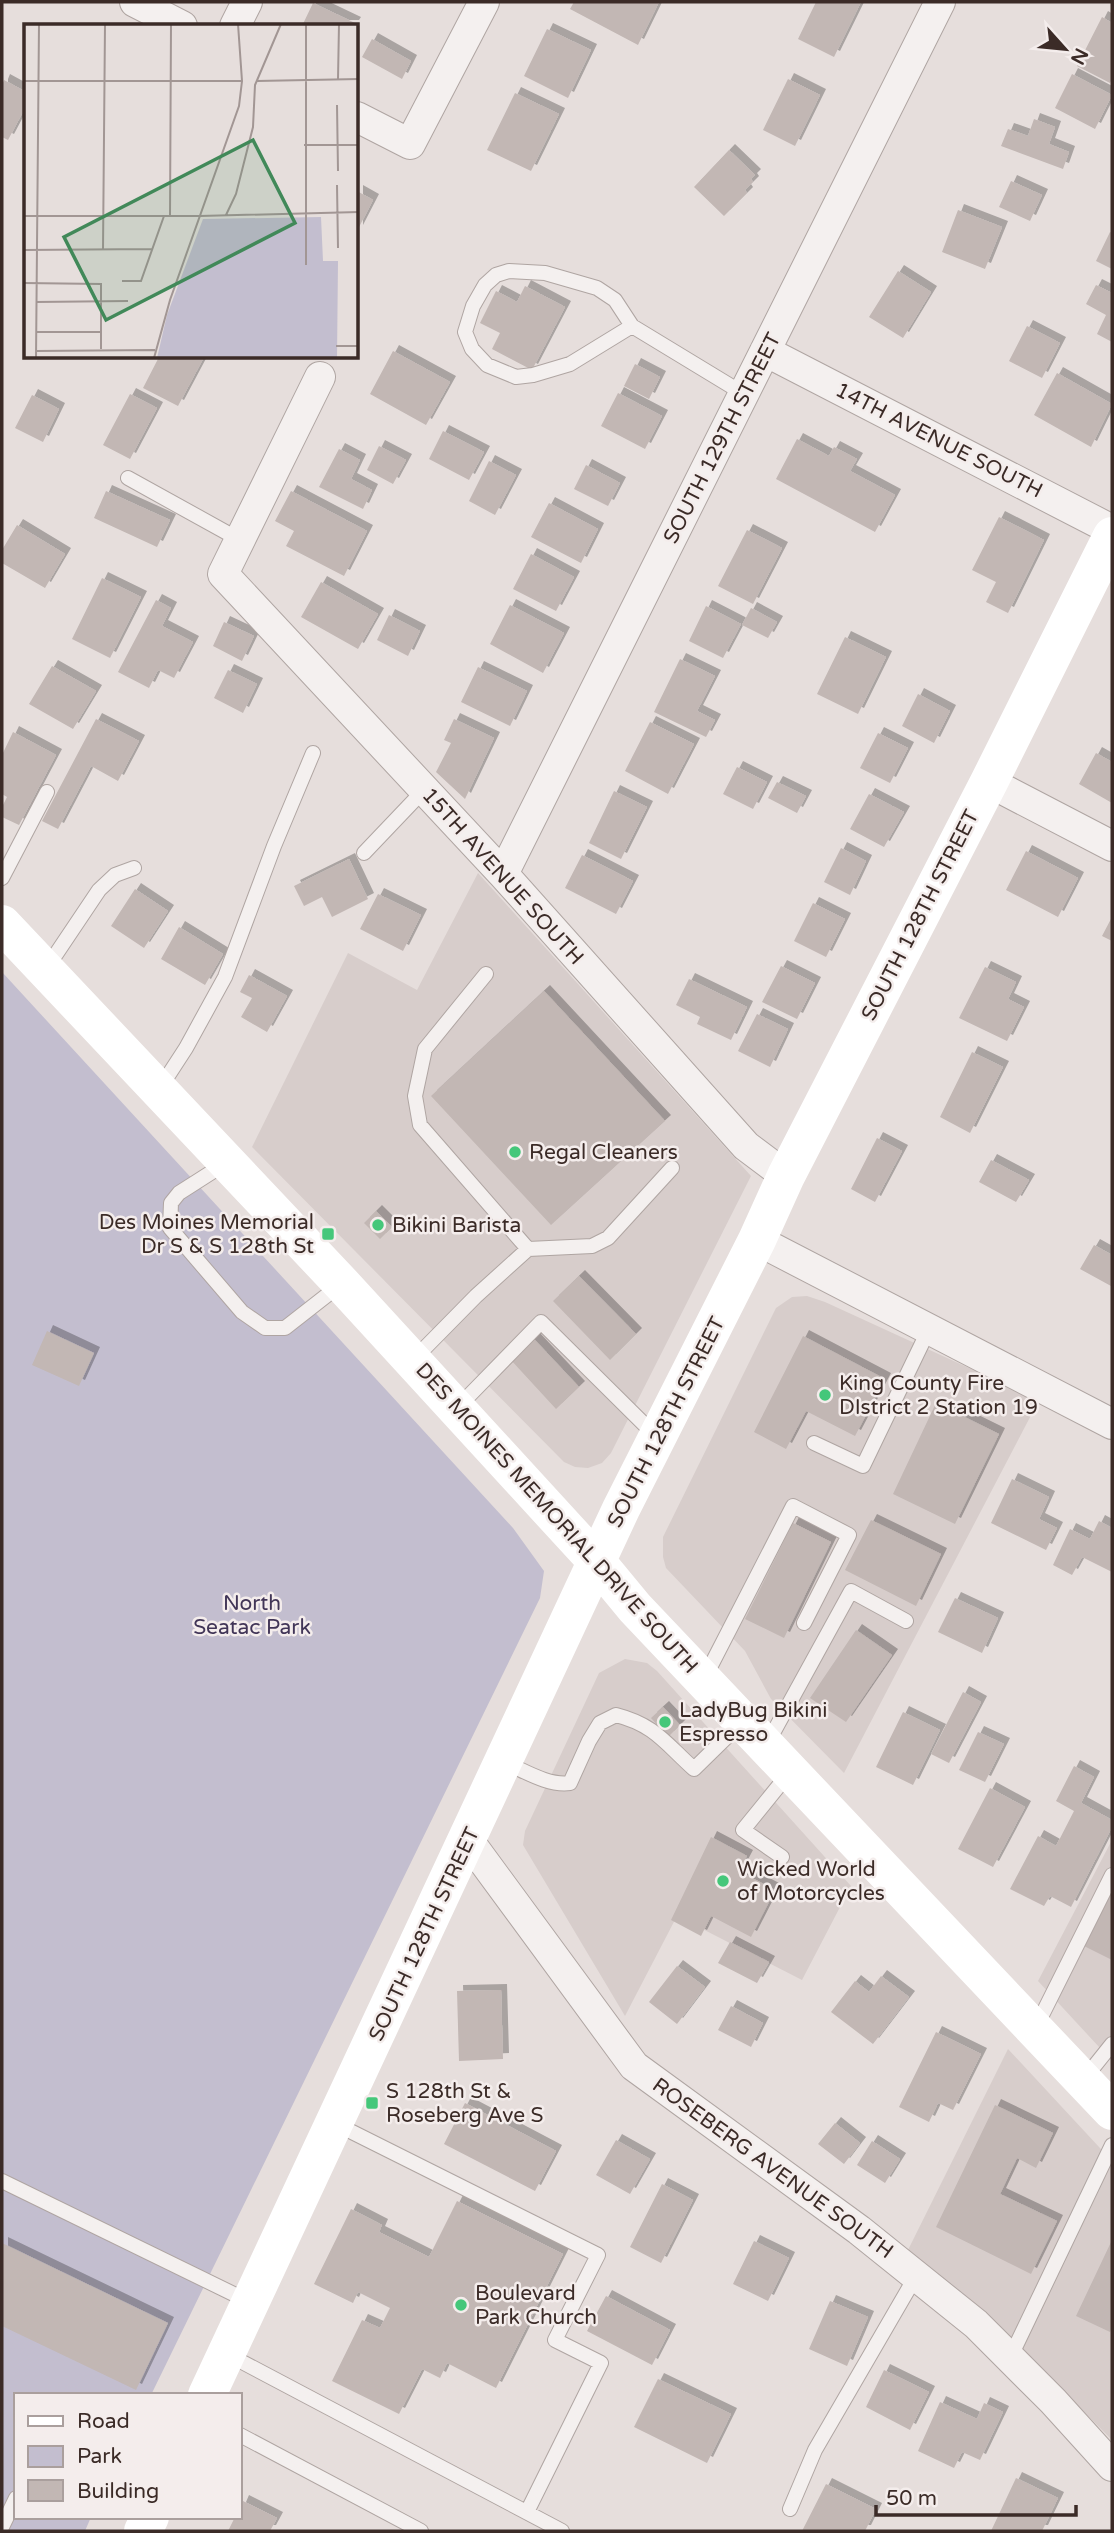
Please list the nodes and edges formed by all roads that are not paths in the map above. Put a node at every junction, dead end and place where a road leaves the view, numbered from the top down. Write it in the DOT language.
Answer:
graph roads {
  1 [pos="135,2"];
  2 [pos="247,2"];
  3 [pos="484,2"];
  4 [pos="940,2"];
  5 [pos="178,24"];
  6 [pos="236,24"];
  7 [pos="359,118"];
  8 [pos="632,326"];
  9 [pos="765,351"];
  10 [pos="320,377"];
  11 [pos="744,394"];
  12 [pos="128,478"];
  13 [pos="1112,530"];
  14 [pos="1112,536"];
  15 [pos="240,540"];
  16 [pos="313,753"];
  17 [pos="989,782"];
  18 [pos="424,790"];
  19 [pos="47,792"];
  20 [pos="1112,846"];
  21 [pos="365,853"];
  22 [pos="134,868"];
  23 [pos="503,874"];
  24 [pos="2,878"];
  25 [pos="2,924"];
  26 [pos="45,970"];
  27 [pos="486,974"];
  28 [pos="159,1090"];
  29 [pos="228,1163"];
  30 [pos="671,1168"];
  31 [pos="786,1175"];
  32 [pos="757,1240"];
  33 [pos="528,1250"];
  34 [pos="342,1284"];
  35 [pos="929,1329"];
  36 [pos="413,1360"];
  37 [pos="456,1408"];
  38 [pos="1112,1424"];
  39 [pos="657,1437"];
  40 [pos="814,1443"];
  41 [pos="597,1562"];
  42 [pos="906,1621"];
  43 [pos="804,1623"];
  44 [pos="704,1680"];
  45 [pos="767,1746"];
  46 [pos="504,1762"];
  47 [pos="468,1840"];
  48 [pos="782,1857"];
  49 [pos="1112,1875"];
  50 [pos="1035,2029"];
  51 [pos="1112,2044"];
  52 [pos="1083,2080"];
  53 [pos="1112,2111"];
  54 [pos="335,2124"];
  55 [pos="1112,2145"];
  56 [pos="2,2181"];
  57 [pos="916,2276"];
  58 [pos="251,2302"];
  59 [pos="227,2354"];
  60 [pos="1010,2358"];
  61 [pos="208,2393"];
  62 [pos="242,2436"];
  63 [pos="1112,2466"];
  64 [pos="14,2502"];
  65 [pos="790,2509"];
  66 [pos="527,2512"];
  67 [pos="2,2527"];
  68 [pos="421,2531"];
  69 [pos="562,2531"];
  1 -- 5 [label="street"];
  2 -- 6 [label="street"];
  3 -- 7 [label="street"];
  4 -- 9 [label="street, SOUTH 129TH STREET"];
  8 -- 8 [label="lane"];
  8 -- 11 [label="lane"];
  9 -- 11 [label="street, SOUTH 129TH STREET"];
  9 -- 13 [label="street, 14TH AVENUE SOUTH"];
  10 -- 15 [label="street"];
  11 -- 23 [label="street, SOUTH 129TH STREET"];
  12 -- 15 [label="lane"];
  14 -- 17 [label="main road, SOUTH 128TH STREET"];
  15 -- 18 [label="street, 15TH AVENUE SOUTH"];
  16 -- 28 [label="lane"];
  17 -- 20 [label="street"];
  17 -- 31 [label="main road, SOUTH 128TH STREET"];
  18 -- 21 [label="lane"];
  18 -- 23 [label="street, 15TH AVENUE SOUTH"];
  19 -- 24 [label="lane"];
  22 -- 26 [label="lane"];
  23 -- 31 [label="street, 15TH AVENUE SOUTH"];
  25 -- 26 [label="main road, DES MOINES MEMORIAL DRIVE SOUTH"];
  26 -- 28 [label="main road, DES MOINES MEMORIAL DRIVE SOUTH"];
  27 -- 33 [label="lane"];
  28 -- 29 [label="main road, DES MOINES MEMORIAL DRIVE SOUTH"];
  29 -- 34 [label="main road, DES MOINES MEMORIAL DRIVE SOUTH"];
  29 -- 34 [label="lane"];
  30 -- 33 [label="lane"];
  31 -- 32 [label="main road, SOUTH 128TH STREET"];
  32 -- 35 [label="street"];
  32 -- 39 [label="main road, SOUTH 128TH STREET"];
  33 -- 36 [label="lane"];
  34 -- 36 [label="main road, DES MOINES MEMORIAL DRIVE SOUTH"];
  35 -- 38 [label="street"];
  35 -- 40 [label="lane"];
  36 -- 37 [label="main road, DES MOINES MEMORIAL DRIVE SOUTH"];
  37 -- 39 [label="lane"];
  37 -- 41 [label="main road, DES MOINES MEMORIAL DRIVE SOUTH"];
  39 -- 41 [label="main road, SOUTH 128TH STREET"];
  41 -- 44 [label="main road, DES MOINES MEMORIAL DRIVE SOUTH"];
  41 -- 46 [label="main road, SOUTH 128TH STREET"];
  42 -- 45 [label="lane"];
  43 -- 44 [label="lane"];
  44 -- 45 [label="main road, DES MOINES MEMORIAL DRIVE SOUTH"];
  45 -- 46 [label="lane"];
  45 -- 48 [label="lane"];
  45 -- 50 [label="main road, DES MOINES MEMORIAL DRIVE SOUTH"];
  46 -- 47 [label="main road, SOUTH 128TH STREET"];
  47 -- 54 [label="main road, SOUTH 128TH STREET"];
  47 -- 57 [label="street, ROSEBERG AVENUE SOUTH"];
  49 -- 50 [label="lane"];
  50 -- 52 [label="main road, DES MOINES MEMORIAL DRIVE SOUTH"];
  51 -- 52 [label="lane"];
  52 -- 53 [label="main road, DES MOINES MEMORIAL DRIVE SOUTH"];
  54 -- 58 [label="main road, SOUTH 128TH STREET"];
  54 -- 66 [label="lane"];
  55 -- 60 [label="lane"];
  56 -- 58 [label="lane"];
  57 -- 60 [label="street, ROSEBERG AVENUE SOUTH"];
  57 -- 65 [label="lane"];
  58 -- 59 [label="main road, SOUTH 128TH STREET"];
  59 -- 61 [label="main road, SOUTH 128TH STREET"];
  59 -- 66 [label="lane"];
  60 -- 63 [label="street, ROSEBERG AVENUE SOUTH"];
  62 -- 68 [label="lane"];
  64 -- 67 [label="lane"];
  66 -- 69 [label="lane"];
}
